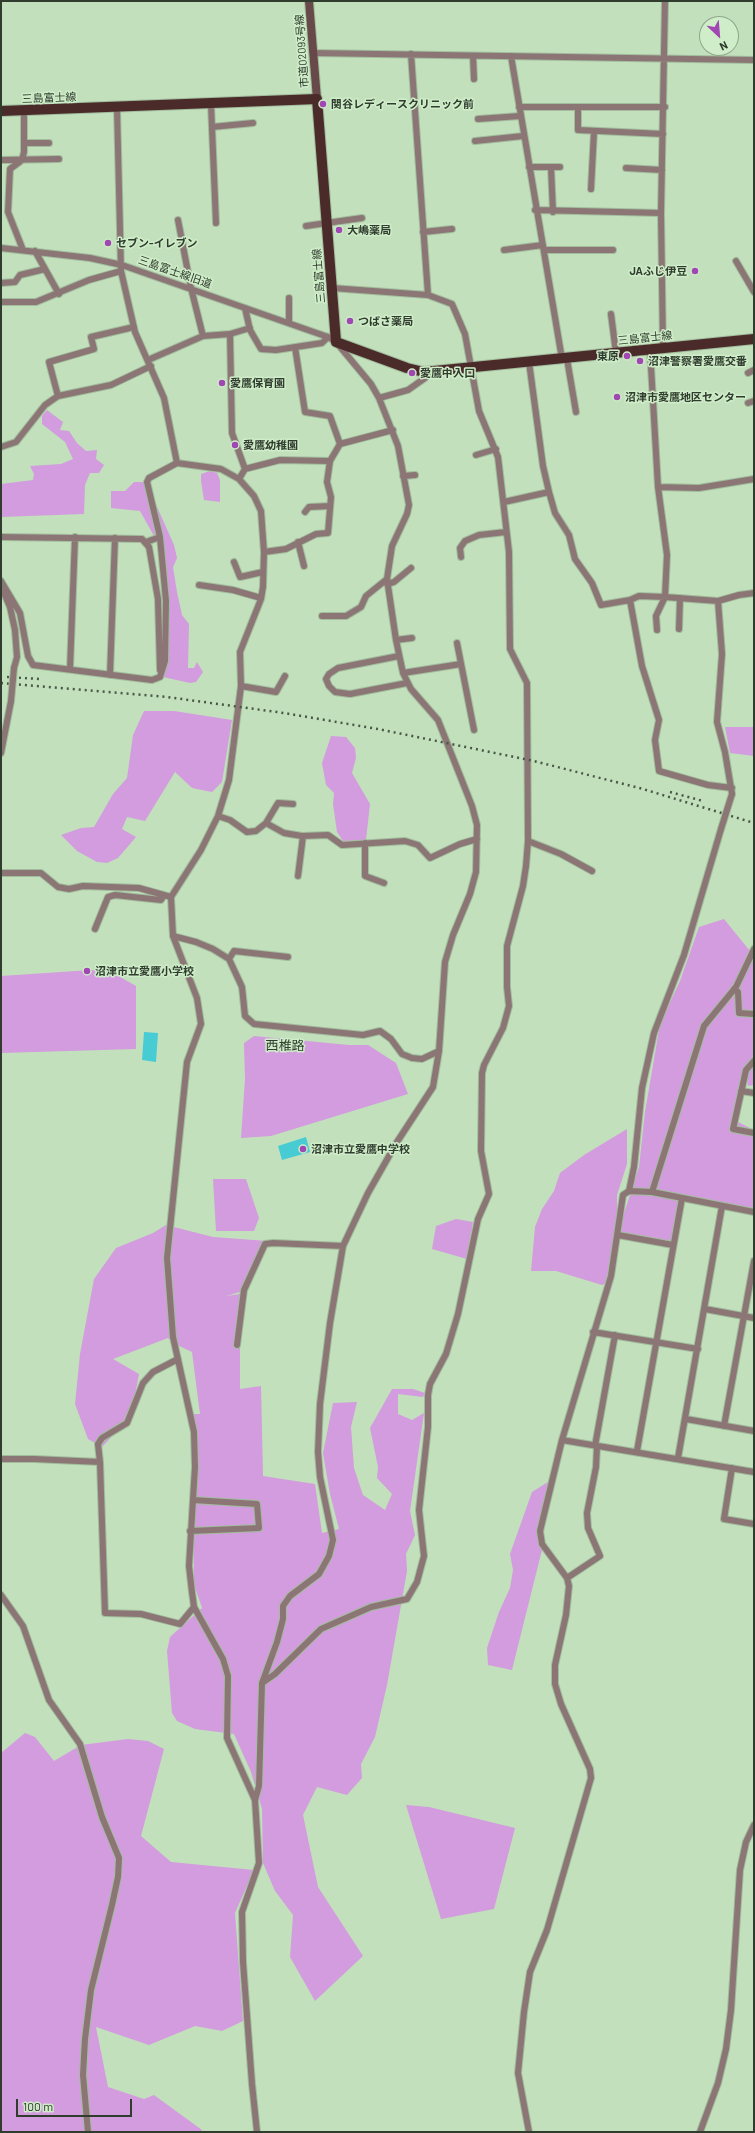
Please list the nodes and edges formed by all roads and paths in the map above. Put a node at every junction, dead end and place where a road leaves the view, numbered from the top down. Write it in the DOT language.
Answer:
graph roads {
  1 [pos="309,1"];
  2 [pos="665,1"];
  3 [pos="313,53"];
  4 [pos="411,54"];
  5 [pos="473,56"];
  6 [pos="511,56"];
  7 [pos="664,59"];
  8 [pos="754,60"];
  9 [pos="474,79"];
  10 [pos="317,99"];
  11 [pos="211,104"];
  12 [pos="518,107"];
  13 [pos="578,107"];
  14 [pos="665,107"];
  15 [pos="117,108"];
  16 [pos="24,110"];
  17 [pos="1,111"];
  18 [pos="520,116"];
  19 [pos="478,119"];
  20 [pos="253,123"];
  21 [pos="212,127"];
  22 [pos="594,132"];
  23 [pos="663,134"];
  24 [pos="524,136"];
  25 [pos="475,141"];
  26 [pos="24,143"];
  27 [pos="49,144"];
  28 [pos="59,159"];
  29 [pos="1,160"];
  30 [pos="22,160"];
  31 [pos="529,166"];
  32 [pos="551,167"];
  33 [pos="560,167"];
  34 [pos="626,168"];
  35 [pos="662,170"];
  36 [pos="591,189"];
  37 [pos="535,210"];
  38 [pos="553,212"];
  39 [pos="661,213"];
  40 [pos="362,218"];
  41 [pos="178,220"];
  42 [pos="216,223"];
  43 [pos="326,223"];
  44 [pos="306,226"];
  45 [pos="452,229"];
  46 [pos="423,232"];
  47 [pos="1,248"];
  48 [pos="544,248"];
  49 [pos="23,250"];
  50 [pos="504,250"];
  51 [pos="613,250"];
  52 [pos="35,251"];
  53 [pos="736,261"];
  54 [pos="122,268"];
  55 [pos="45,269"];
  56 [pos="1,282"];
  57 [pos="191,288"];
  58 [pos="332,288"];
  59 [pos="754,292"];
  60 [pos="59,294"];
  61 [pos="428,294"];
  62 [pos="289,298"];
  63 [pos="1,302"];
  64 [pos="245,308"];
  65 [pos="610,314"];
  66 [pos="289,323"];
  67 [pos="134,327"];
  68 [pos="250,328"];
  69 [pos="230,334"];
  70 [pos="203,336"];
  71 [pos="754,339"];
  72 [pos="332,340"];
  73 [pos="296,347"];
  74 [pos="664,348"];
  75 [pos="650,349"];
  76 [pos="616,353"];
  77 [pos="564,359"];
  78 [pos="530,362"];
  79 [pos="150,363"];
  80 [pos="472,367"];
  81 [pos="430,371"];
  82 [pos="58,396"];
  83 [pos="379,398"];
  84 [pos="754,400"];
  85 [pos="748,403"];
  86 [pos="576,412"];
  87 [pos="393,430"];
  88 [pos="340,444"];
  89 [pos="1,447"];
  90 [pos="496,449"];
  91 [pos="476,455"];
  92 [pos="330,461"];
  93 [pos="177,463"];
  94 [pos="245,469"];
  95 [pos="415,475"];
  96 [pos="403,476"];
  97 [pos="239,479"];
  98 [pos="754,479"];
  99 [pos="658,487"];
  100 [pos="548,492"];
  101 [pos="504,502"];
  102 [pos="330,506"];
  103 [pos="305,512"];
  104 [pos="506,532"];
  105 [pos="1,537"];
  106 [pos="75,537"];
  107 [pos="160,537"];
  108 [pos="115,538"];
  109 [pos="146,542"];
  110 [pos="298,542"];
  111 [pos="264,552"];
  112 [pos="461,557"];
  113 [pos="234,562"];
  114 [pos="304,566"];
  115 [pos="411,568"];
  116 [pos="263,572"];
  117 [pos="1,581"];
  118 [pos="388,582"];
  119 [pos="199,585"];
  120 [pos="1,586"];
  121 [pos="754,593"];
  122 [pos="665,597"];
  123 [pos="261,598"];
  124 [pos="680,598"];
  125 [pos="630,600"];
  126 [pos="718,601"];
  127 [pos="322,616"];
  128 [pos="680,628"];
  129 [pos="657,630"];
  130 [pos="412,638"];
  131 [pos="396,640"];
  132 [pos="456,643"];
  133 [pos="399,656"];
  134 [pos="461,664"];
  135 [pos="70,669"];
  136 [pos="403,673"];
  137 [pos="110,675"];
  138 [pos="285,676"];
  139 [pos="160,677"];
  140 [pos="407,683"];
  141 [pos="242,686"];
  142 [pos="474,730"];
  143 [pos="1,753"];
  144 [pos="732,791"];
  145 [pos="293,804"];
  146 [pos="218,816"];
  147 [pos="266,823"];
  148 [pos="303,836"];
  149 [pos="477,839"];
  150 [pos="528,841"];
  151 [pos="365,843"];
  152 [pos="592,871"];
  153 [pos="1,873"];
  154 [pos="298,876"];
  155 [pos="384,883"];
  156 [pos="164,895"];
  157 [pos="171,897"];
  158 [pos="95,929"];
  159 [pos="173,936"];
  160 [pos="754,949"];
  161 [pos="288,957"];
  162 [pos="229,959"];
  163 [pos="734,989"];
  164 [pos="754,1014"];
  165 [pos="439,1051"];
  166 [pos="754,1061"];
  167 [pos="741,1091"];
  168 [pos="754,1093"];
  169 [pos="754,1133"];
  170 [pos="630,1191"];
  171 [pos="652,1192"];
  172 [pos="682,1198"];
  173 [pos="722,1206"];
  174 [pos="754,1212"];
  175 [pos="618,1235"];
  176 [pos="343,1246"];
  177 [pos="673,1246"];
  178 [pos="754,1261"];
  179 [pos="705,1309"];
  180 [pos="745,1316"];
  181 [pos="754,1318"];
  182 [pos="593,1332"];
  183 [pos="615,1335"];
  184 [pos="655,1341"];
  185 [pos="237,1345"];
  186 [pos="698,1349"];
  187 [pos="178,1360"];
  188 [pos="686,1419"];
  189 [pos="724,1426"];
  190 [pos="754,1431"];
  191 [pos="562,1440"];
  192 [pos="596,1446"];
  193 [pos="637,1451"];
  194 [pos="678,1458"];
  195 [pos="1,1459"];
  196 [pos="100,1462"];
  197 [pos="732,1468"];
  198 [pos="754,1472"];
  199 [pos="193,1500"];
  200 [pos="754,1524"];
  201 [pos="190,1531"];
  202 [pos="567,1578"];
  203 [pos="1,1595"];
  204 [pos="194,1607"];
  205 [pos="262,1683"];
  206 [pos="255,1800"];
  207 [pos="754,1825"];
  208 [pos="88,2132"];
  209 [pos="257,2132"];
  210 [pos="529,2132"];
  211 [pos="700,2132"];
  1 -- 3 [label="street, 市道02093号線"];
  2 -- 7 [label="street"];
  3 -- 4 [label="street"];
  3 -- 10 [label="street, 市道02093号線"];
  4 -- 5 [label="street"];
  4 -- 46 [label="street"];
  5 -- 6 [label="street"];
  5 -- 9 [label="street"];
  6 -- 7 [label="street"];
  6 -- 12 [label="street"];
  7 -- 8 [label="street"];
  7 -- 14 [label="street"];
  10 -- 11 [label="main road, 三島富士線"];
  10 -- 43 [label="main road, 三島富士線"];
  11 -- 15 [label="main road, 三島富士線"];
  11 -- 21 [label="street"];
  12 -- 13 [label="street"];
  12 -- 18 [label="street"];
  13 -- 14 [label="street"];
  13 -- 22 [label="street"];
  14 -- 23 [label="street"];
  15 -- 16 [label="main road, 三島富士線"];
  15 -- 54 [label="street"];
  16 -- 17 [label="main road, 三島富士線"];
  16 -- 26 [label="street"];
  18 -- 19 [label="street"];
  18 -- 24 [label="street"];
  20 -- 21 [label="street"];
  21 -- 42 [label="street"];
  22 -- 23 [label="street"];
  22 -- 36 [label="street"];
  23 -- 35 [label="street"];
  24 -- 25 [label="street"];
  24 -- 31 [label="street"];
  26 -- 27 [label="street"];
  26 -- 30 [label="street"];
  28 -- 30 [label="street"];
  29 -- 30 [label="street"];
  30 -- 49 [label="street"];
  31 -- 32 [label="street"];
  31 -- 37 [label="street"];
  32 -- 33 [label="street"];
  32 -- 38 [label="street"];
  34 -- 35 [label="street"];
  35 -- 39 [label="street"];
  37 -- 38 [label="street"];
  37 -- 48 [label="street"];
  38 -- 39 [label="street"];
  39 -- 74 [label="street"];
  40 -- 43 [label="street"];
  41 -- 57 [label="street"];
  43 -- 44 [label="street"];
  43 -- 58 [label="main road, 三島富士線"];
  45 -- 46 [label="street"];
  46 -- 61 [label="street"];
  47 -- 49 [label="street, 三島富士線旧道"];
  48 -- 50 [label="street"];
  48 -- 51 [label="street"];
  48 -- 77 [label="street"];
  49 -- 52 [label="street, 三島富士線旧道"];
  52 -- 54 [label="street, 三島富士線旧道"];
  52 -- 55 [label="street"];
  53 -- 59 [label="street"];
  54 -- 57 [label="street, 三島富士線旧道"];
  54 -- 60 [label="street"];
  54 -- 67 [label="street"];
  55 -- 56 [label="street"];
  55 -- 60 [label="street"];
  57 -- 64 [label="street, 三島富士線旧道"];
  57 -- 70 [label="street"];
  58 -- 61 [label="street"];
  58 -- 72 [label="main road, 三島富士線"];
  60 -- 63 [label="street"];
  61 -- 80 [label="street"];
  62 -- 66 [label="street"];
  64 -- 66 [label="street, 三島富士線旧道"];
  64 -- 68 [label="street"];
  65 -- 76 [label="street"];
  66 -- 72 [label="street, 三島富士線旧道"];
  67 -- 79 [label="street"];
  67 -- 82 [label="street"];
  68 -- 69 [label="street"];
  68 -- 73 [label="street"];
  69 -- 70 [label="street"];
  69 -- 94 [label="street"];
  70 -- 79 [label="street"];
  71 -- 74 [label="main road, 三島富士線"];
  72 -- 73 [label="street"];
  72 -- 81 [label="main road, 三島富士線"];
  72 -- 83 [label="street"];
  73 -- 88 [label="street"];
  74 -- 75 [label="main road, 三島富士線"];
  75 -- 76 [label="main road, 三島富士線"];
  75 -- 99 [label="street"];
  76 -- 77 [label="main road, 三島富士線"];
  77 -- 78 [label="main road, 三島富士線"];
  77 -- 86 [label="street"];
  78 -- 80 [label="main road, 三島富士線"];
  78 -- 100 [label="street"];
  79 -- 82 [label="street"];
  79 -- 93 [label="street"];
  80 -- 81 [label="main road, 三島富士線"];
  80 -- 90 [label="street"];
  81 -- 83 [label="street"];
  82 -- 89 [label="street"];
  83 -- 87 [label="street"];
  84 -- 85 [label="street"];
  87 -- 88 [label="street"];
  87 -- 96 [label="street"];
  88 -- 92 [label="street"];
  90 -- 91 [label="street"];
  90 -- 101 [label="street"];
  92 -- 94 [label="street"];
  92 -- 102 [label="street"];
  93 -- 97 [label="street"];
  93 -- 107 [label="street"];
  94 -- 97 [label="street"];
  95 -- 96 [label="street"];
  96 -- 118 [label="street"];
  97 -- 111 [label="street"];
  98 -- 99 [label="street"];
  99 -- 122 [label="street"];
  100 -- 101 [label="street"];
  100 -- 125 [label="street"];
  101 -- 104 [label="street"];
  102 -- 103 [label="street"];
  102 -- 110 [label="street"];
  104 -- 112 [label="street"];
  104 -- 150 [label="street"];
  105 -- 106 [label="street"];
  106 -- 108 [label="street"];
  106 -- 135 [label="street"];
  107 -- 109 [label="street"];
  107 -- 139 [label="street"];
  108 -- 109 [label="street"];
  108 -- 137 [label="street"];
  109 -- 139 [label="street"];
  110 -- 111 [label="street"];
  110 -- 114 [label="street"];
  111 -- 116 [label="street"];
  113 -- 116 [label="street"];
  115 -- 118 [label="street"];
  116 -- 123 [label="street"];
  117 -- 135 [label="street"];
  118 -- 127 [label="street"];
  118 -- 131 [label="street"];
  119 -- 123 [label="street"];
  120 -- 143 [label="street, bridge"];
  121 -- 126 [label="street"];
  122 -- 124 [label="street"];
  122 -- 125 [label="street"];
  122 -- 129 [label="street"];
  123 -- 141 [label="street"];
  124 -- 126 [label="street"];
  124 -- 128 [label="street"];
  125 -- 144 [label="street"];
  126 -- 144 [label="street"];
  130 -- 131 [label="street"];
  131 -- 133 [label="street"];
  132 -- 134 [label="street"];
  133 -- 136 [label="street"];
  133 -- 140 [label="street"];
  134 -- 136 [label="street"];
  134 -- 142 [label="street"];
  135 -- 137 [label="street"];
  136 -- 140 [label="street"];
  137 -- 139 [label="street"];
  138 -- 141 [label="street"];
  140 -- 149 [label="street"];
  141 -- 146 [label="street"];
  144 -- 170 [label="street, bridge"];
  145 -- 147 [label="street"];
  146 -- 147 [label="street"];
  146 -- 157 [label="street"];
  147 -- 148 [label="street"];
  148 -- 151 [label="street"];
  148 -- 154 [label="street"];
  149 -- 151 [label="street"];
  149 -- 165 [label="street"];
  150 -- 152 [label="street"];
  150 -- 205 [label="street"];
  151 -- 155 [label="street"];
  153 -- 156 [label="street"];
  156 -- 157 [label="street"];
  156 -- 158 [label="street"];
  157 -- 159 [label="street"];
  159 -- 162 [label="street"];
  159 -- 187 [label="street"];
  160 -- 163 [label="street"];
  161 -- 162 [label="street"];
  162 -- 165 [label="street"];
  163 -- 164 [label="street"];
  163 -- 171 [label="street"];
  165 -- 176 [label="street"];
  166 -- 167 [label="street"];
  167 -- 168 [label="street"];
  167 -- 169 [label="street"];
  170 -- 171 [label="street"];
  170 -- 175 [label="street"];
  171 -- 172 [label="street"];
  172 -- 173 [label="street"];
  172 -- 177 [label="street"];
  173 -- 174 [label="street"];
  173 -- 179 [label="street"];
  175 -- 177 [label="street"];
  175 -- 182 [label="street"];
  176 -- 185 [label="street"];
  176 -- 205 [label="street"];
  177 -- 184 [label="street"];
  178 -- 180 [label="street"];
  179 -- 180 [label="street"];
  179 -- 186 [label="street"];
  180 -- 181 [label="street"];
  180 -- 189 [label="street"];
  182 -- 183 [label="street"];
  182 -- 191 [label="street"];
  183 -- 184 [label="street"];
  183 -- 192 [label="street"];
  184 -- 186 [label="street"];
  184 -- 193 [label="street"];
  186 -- 188 [label="street"];
  187 -- 196 [label="street"];
  187 -- 199 [label="street"];
  188 -- 189 [label="street"];
  188 -- 194 [label="street"];
  189 -- 190 [label="street"];
  191 -- 192 [label="street"];
  191 -- 202 [label="street"];
  192 -- 193 [label="street"];
  192 -- 202 [label="street"];
  193 -- 194 [label="street"];
  194 -- 197 [label="street"];
  195 -- 196 [label="street"];
  196 -- 204 [label="street"];
  197 -- 198 [label="street"];
  197 -- 200 [label="street"];
  199 -- 201 [label="street"];
  199 -- 201 [label="street"];
  201 -- 204 [label="street"];
  202 -- 210 [label="street"];
  203 -- 208 [label="street"];
  204 -- 206 [label="street"];
  205 -- 206 [label="street"];
  206 -- 209 [label="street"];
  207 -- 211 [label="street"];
}
